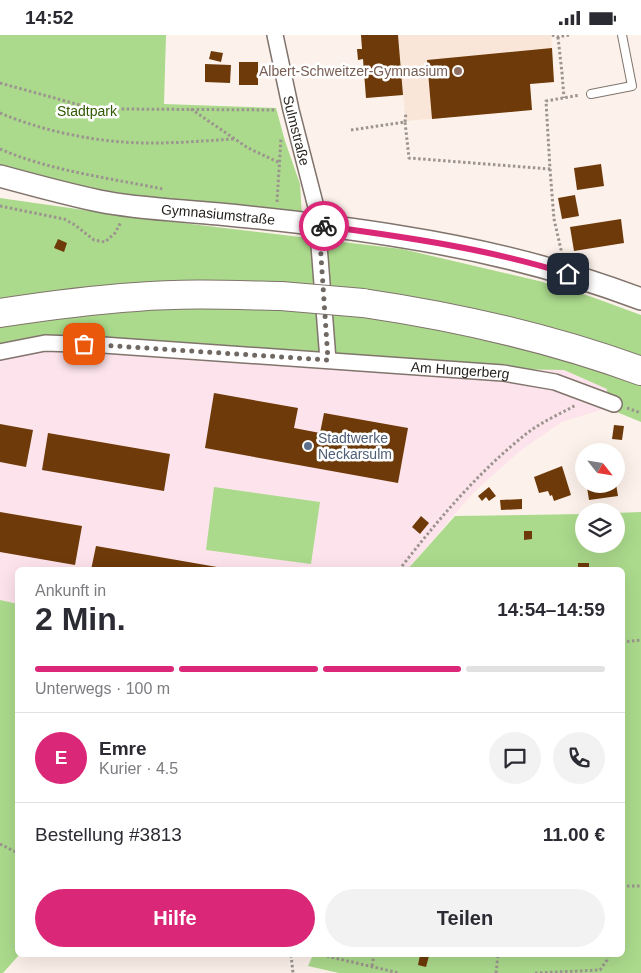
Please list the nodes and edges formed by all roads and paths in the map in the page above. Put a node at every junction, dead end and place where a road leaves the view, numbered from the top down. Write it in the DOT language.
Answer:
graph roads {
  1 [pos="275,35"];
  2 [pos="552,35"];
  3 [pos="569,35"];
  4 [pos="622,35"];
  5 [pos="558,37"];
  6 [pos="0,83"];
  7 [pos="591,94"];
  8 [pos="564,98"];
  9 [pos="192,109"];
  10 [pos="281,110"];
  11 [pos="406,112"];
  12 [pos="0,113"];
  13 [pos="405,122"];
  14 [pos="352,131"];
  15 [pos="235,139"];
  16 [pos="281,147"];
  17 [pos="0,149"];
  18 [pos="280,163"];
  19 [pos="550,169"];
  20 [pos="0,176"];
  21 [pos="163,189"];
  22 [pos="276,203"];
  23 [pos="126,205"];
  24 [pos="0,206"];
  25 [pos="319,226"];
  26 [pos="562,255"];
  27 [pos="641,299"];
  28 [pos="0,313"];
  29 [pos="0,352"];
  30 [pos="328,360"];
  31 [pos="641,371"];
  32 [pos="592,396"];
  33 [pos="614,404"];
  34 [pos="401,567"];
  35 [pos="641,640"];
  36 [pos="625,642"];
  37 [pos="0,844"];
  38 [pos="15,852"];
  39 [pos="625,886"];
  40 [pos="641,886"];
  41 [pos="291,957"];
  42 [pos="331,957"];
  43 [pos="374,957"];
  44 [pos="498,957"];
  45 [pos="607,957"];
  46 [pos="372,966"];
  47 [pos="293,973"];
  48 [pos="399,973"];
  49 [pos="496,973"];
  50 [pos="535,973"];
  1 -- 25 [label="street, Sulmstraße"];
  2 -- 5 [label="path"];
  3 -- 5 [label="path"];
  4 -- 7 [label="lane"];
  5 -- 8 [label="path"];
  6 -- 9 [label="path"];
  7 -- 8 [label="path"];
  8 -- 19 [label="path"];
  9 -- 10 [label="path"];
  9 -- 15 [label="path"];
  11 -- 13 [label="path"];
  12 -- 15 [label="path"];
  13 -- 14 [label="path"];
  13 -- 19 [label="path"];
  15 -- 18 [label="path"];
  16 -- 18 [label="path"];
  17 -- 21 [label="path"];
  18 -- 22 [label="path"];
  19 -- 26 [label="path"];
  20 -- 23 [label="street, Gymnasiumstraße"];
  23 -- 24 [label="path"];
  23 -- 25 [label="street, Gymnasiumstraße"];
  25 -- 27 [label="street, Gymnasiumstraße"];
  25 -- 30 [label="street"];
  28 -- 31 [label="highway, bridge"];
  29 -- 30 [label="street, Am Hungerberg"];
  30 -- 32 [label="street, Am Hungerberg"];
  32 -- 33 [label="street, Am Hungerberg"];
  32 -- 34 [label="path"];
  35 -- 36 [label="path"];
  37 -- 38 [label="path"];
  39 -- 40 [label="path"];
  41 -- 47 [label="path"];
  42 -- 46 [label="path"];
  43 -- 46 [label="path"];
  44 -- 49 [label="path"];
  45 -- 50 [label="path"];
  46 -- 48 [label="path"];
}
